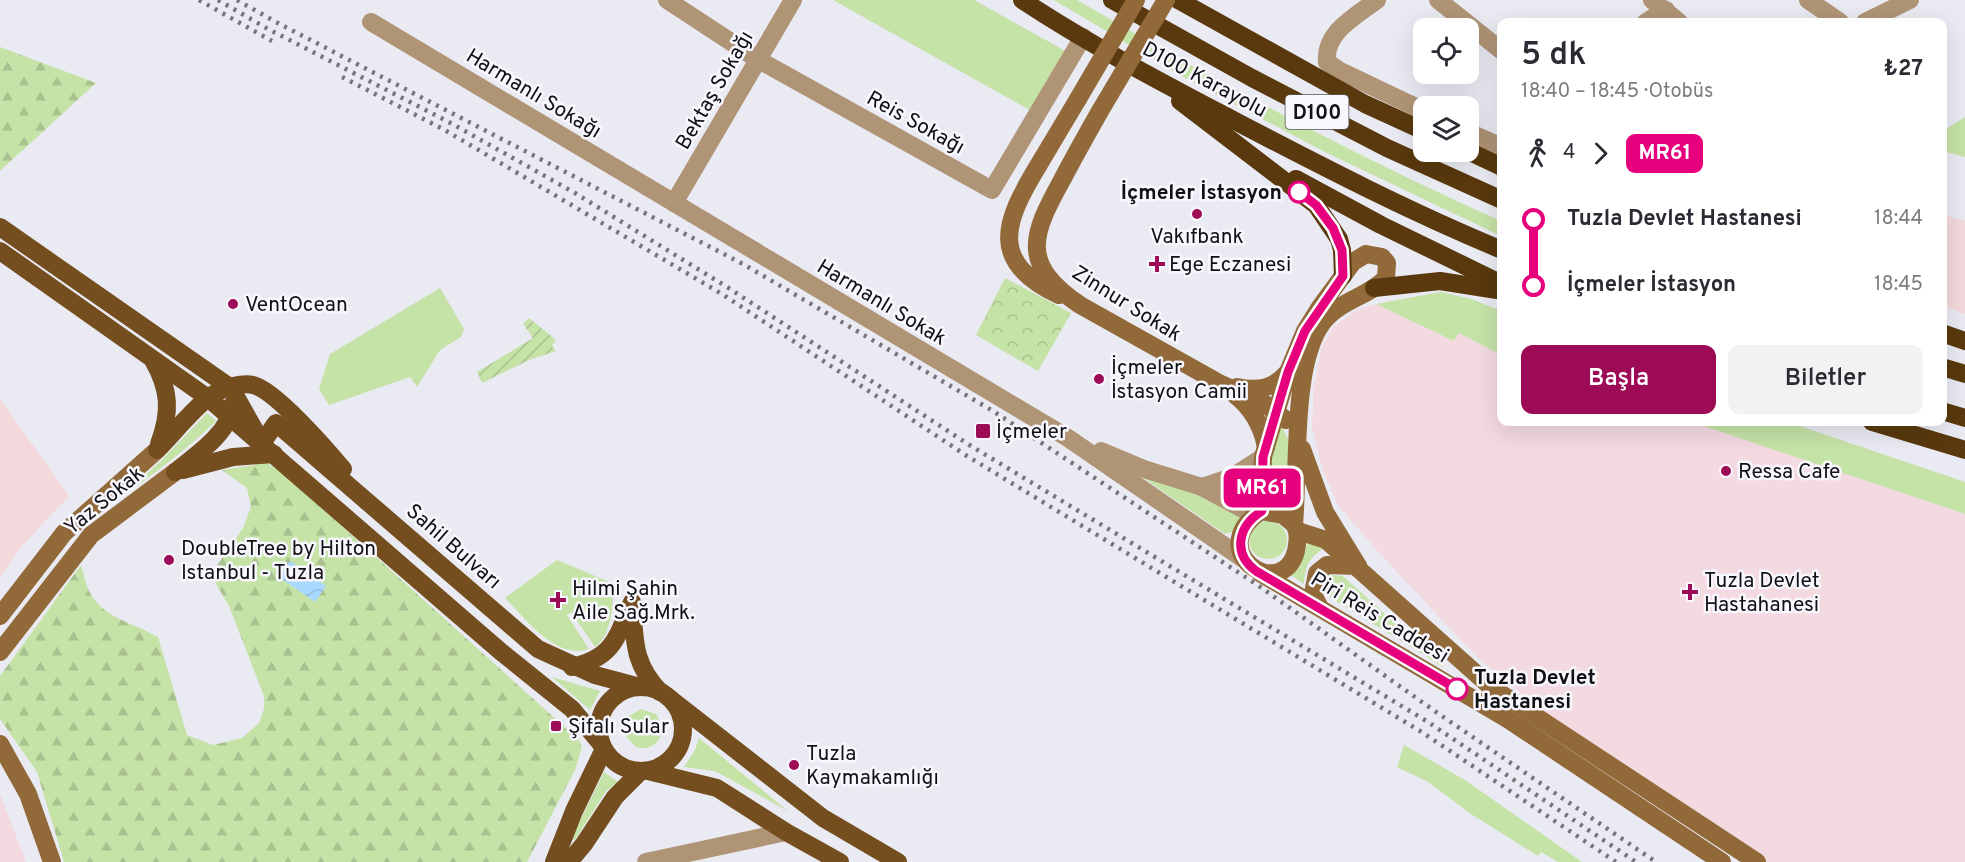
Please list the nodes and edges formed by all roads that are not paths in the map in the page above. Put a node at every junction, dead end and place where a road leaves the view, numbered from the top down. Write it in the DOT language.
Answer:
graph roads {
  1 [pos="667,0"];
  2 [pos="793,0"];
  3 [pos="1015,0"];
  4 [pos="1022,0"];
  5 [pos="1112,0"];
  6 [pos="1117,0"];
  7 [pos="1166,0"];
  8 [pos="1178,0"];
  9 [pos="1377,0"];
  10 [pos="1438,0"];
  11 [pos="1808,0"];
  12 [pos="1910,0"];
  13 [pos="1137,7"];
  14 [pos="1038,11"];
  15 [pos="1834,18"];
  16 [pos="1873,18"];
  17 [pos="371,22"];
  18 [pos="1083,37"];
  19 [pos="1497,47"];
  20 [pos="757,59"];
  21 [pos="1151,77"];
  22 [pos="1413,106"];
  23 [pos="1413,126"];
  24 [pos="1479,135"];
  25 [pos="1497,140"];
  26 [pos="1250,154"];
  27 [pos="1479,157"];
  28 [pos="1497,165"];
  29 [pos="1497,198"];
  30 [pos="674,203"];
  31 [pos="0,227"];
  32 [pos="1497,248"];
  33 [pos="0,251"];
  34 [pos="1343,276"];
  35 [pos="1497,282"];
  36 [pos="1374,288"];
  37 [pos="1497,290"];
  38 [pos="1080,305"];
  39 [pos="151,355"];
  40 [pos="1947,369"];
  41 [pos="1288,372"];
  42 [pos="1965,374"];
  43 [pos="1221,384"];
  44 [pos="231,388"];
  45 [pos="208,398"];
  46 [pos="1277,412"];
  47 [pos="1947,413"];
  48 [pos="231,416"];
  49 [pos="1965,418"];
  50 [pos="1885,426"];
  51 [pos="1068,438"];
  52 [pos="1299,441"];
  53 [pos="268,448"];
  54 [pos="157,450"];
  55 [pos="1965,450"];
  56 [pos="1264,452"];
  57 [pos="175,472"];
  58 [pos="1202,487"];
  59 [pos="1258,513"];
  60 [pos="384,516"];
  61 [pos="1296,528"];
  62 [pos="1249,564"];
  63 [pos="1358,566"];
  64 [pos="1319,606"];
  65 [pos="0,616"];
  66 [pos="0,652"];
  67 [pos="572,667"];
  68 [pos="640,687"];
  69 [pos="664,694"];
  70 [pos="0,745"];
  71 [pos="603,747"];
  72 [pos="645,771"];
  73 [pos="786,832"];
  74 [pos="705,855"];
  75 [pos="52,862"];
  76 [pos="554,862"];
  77 [pos="569,862"];
  78 [pos="646,862"];
  79 [pos="840,862"];
  80 [pos="898,862"];
  81 [pos="1722,862"];
  82 [pos="1757,862"];
  1 -- 20 [label="street, Reis Sokağı"];
  2 -- 20 [label="street, Bektaş Sokağı"];
  3 -- 14 [label="highway"];
  4 -- 14 [label="highway, D100 Karayolu / D100"];
  5 -- 13 [label="highway, D100 Karayolu / D100"];
  6 -- 13 [label="highway"];
  7 -- 38 [label="street, Zinnur Sokak, bridge"];
  8 -- 23 [label="highway"];
  9 -- 22 [label="street"];
  10 -- 19 [label="street"];
  11 -- 15 [label="street"];
  12 -- 16 [label="street"];
  13 -- 29 [label="highway, D100 Karayolu / D100"];
  13 -- 38 [label="street, bridge"];
  14 -- 18 [label="highway, D100 Karayolu / D100"];
  17 -- 30 [label="street, Harmanlı Sokağı"];
  18 -- 20 [label="street, Reis Sokağı"];
  18 -- 21 [label="highway, D100 Karayolu / D100"];
  20 -- 30 [label="street, Bektaş Sokağı"];
  21 -- 26 [label="highway"];
  21 -- 32 [label="highway, D100 Karayolu / D100"];
  24 -- 25 [label="street"];
  26 -- 34 [label="highway"];
  26 -- 35 [label="highway"];
  27 -- 28 [label="highway"];
  30 -- 51 [label="street, Harmanlı Sokak"];
  31 -- 44 [label="main road"];
  33 -- 39 [label="main road"];
  34 -- 36 [label="street"];
  34 -- 41 [label="street"];
  36 -- 37 [label="highway"];
  36 -- 52 [label="street"];
  38 -- 43 [label="street, Zinnur Sokak"];
  39 -- 45 [label="main road"];
  39 -- 54 [label="main road"];
  40 -- 42 [label="highway"];
  41 -- 43 [label="street"];
  41 -- 46 [label="street"];
  43 -- 46 [label="street"];
  43 -- 56 [label="street"];
  44 -- 45 [label="main road"];
  44 -- 48 [label="main road"];
  44 -- 53 [label="main road"];
  44 -- 60 [label="main road"];
  45 -- 48 [label="main road"];
  45 -- 54 [label="main road"];
  46 -- 52 [label="street"];
  46 -- 56 [label="street"];
  47 -- 49 [label="highway"];
  48 -- 53 [label="main road"];
  48 -- 57 [label="main road"];
  50 -- 55 [label="highway"];
  51 -- 58 [label="street, Harmanlı Sokak"];
  51 -- 62 [label="street, Harmanlı Sokak"];
  52 -- 61 [label="street"];
  52 -- 63 [label="street"];
  53 -- 57 [label="main road"];
  53 -- 60 [label="main road, Sahil Bulvarı"];
  53 -- 71 [label="main road"];
  54 -- 65 [label="street, Yaz Sokak"];
  56 -- 58 [label="street"];
  56 -- 59 [label="street"];
  57 -- 66 [label="street, Yaz Sokak"];
  58 -- 59 [label="street, Harmanlı Sokak"];
  59 -- 61 [label="street"];
  59 -- 62 [label="street"];
  60 -- 67 [label="main road, Sahil Bulvarı"];
  61 -- 62 [label="street"];
  61 -- 63 [label="street"];
  62 -- 64 [label="street, Piri Reis Caddesi"];
  63 -- 64 [label="street"];
  63 -- 82 [label="street, Piri Reis Caddesi"];
  64 -- 81 [label="street, Piri Reis Caddesi"];
  67 -- 68 [label="main road, Sahil Bulvarı"];
  67 -- 69 [label="main road"];
  68 -- 69 [label="main road"];
  68 -- 71 [label="main road"];
  69 -- 72 [label="main road"];
  69 -- 80 [label="main road"];
  70 -- 75 [label="street"];
  71 -- 72 [label="main road"];
  71 -- 76 [label="main road"];
  72 -- 73 [label="main road"];
  72 -- 77 [label="main road"];
  73 -- 74 [label="street"];
  73 -- 79 [label="main road"];
  74 -- 78 [label="street"];
}
